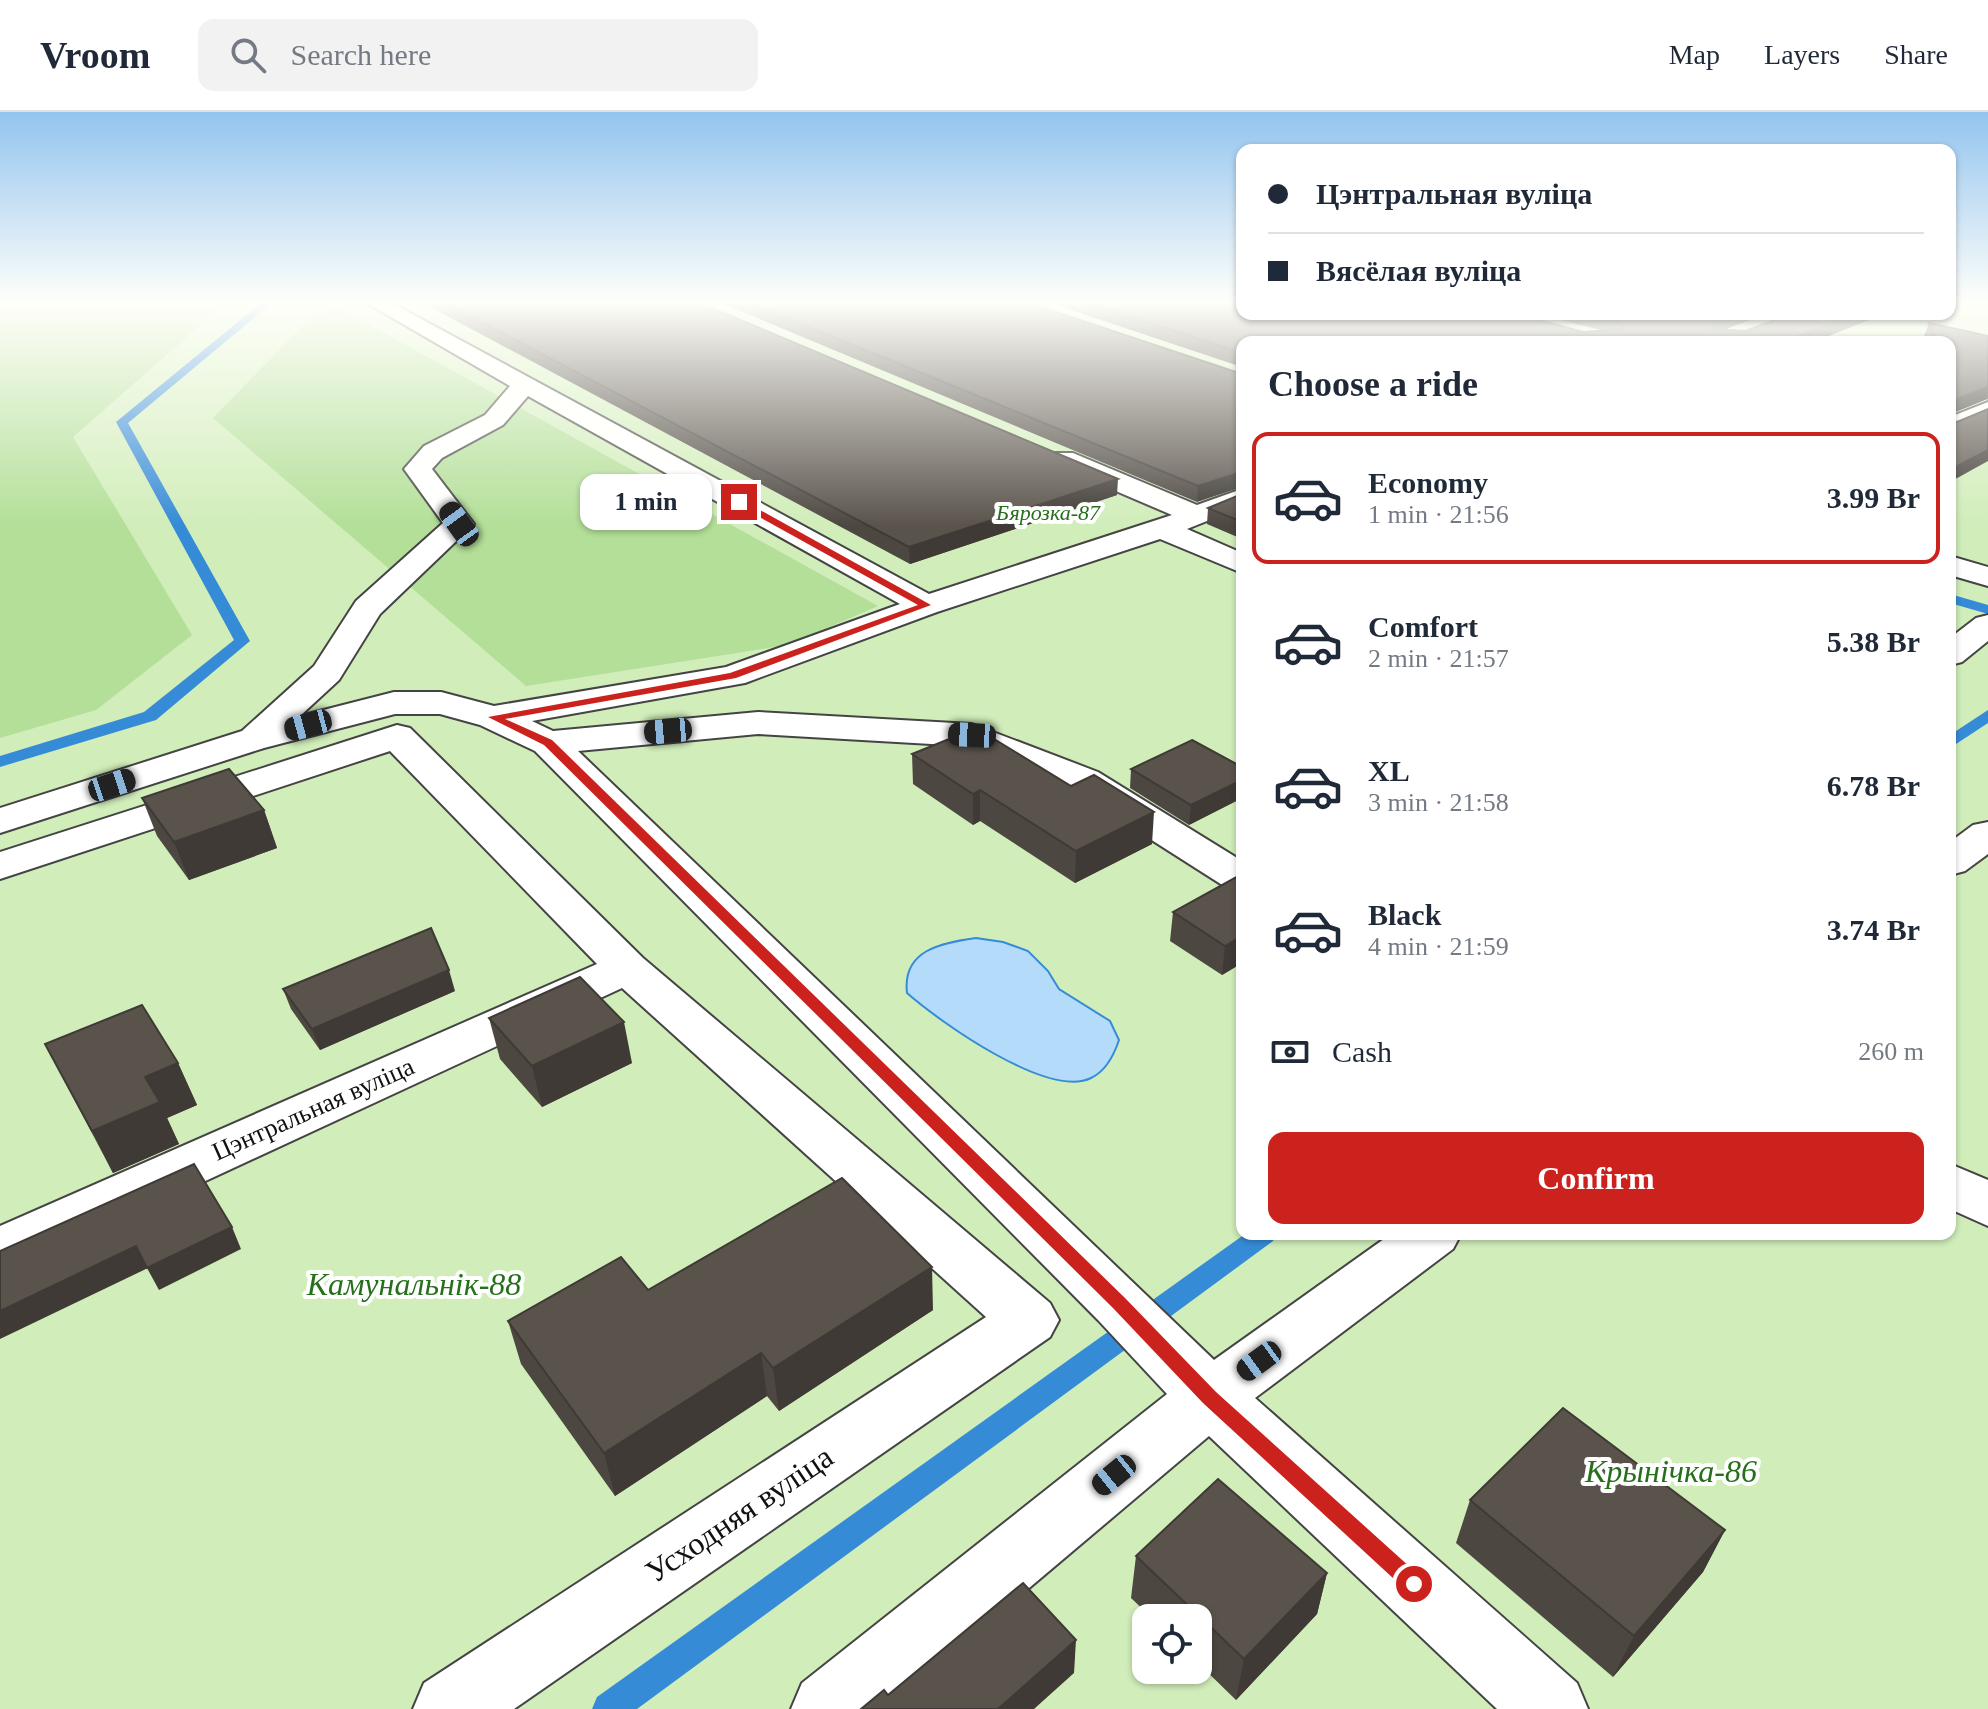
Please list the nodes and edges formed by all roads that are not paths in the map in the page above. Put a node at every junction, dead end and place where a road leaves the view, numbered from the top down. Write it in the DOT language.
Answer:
graph roads {
  1 [pos="511,377"];
  2 [pos="525,384"];
  3 [pos="1988,409"];
  4 [pos="1956,423"];
  5 [pos="1037,447"];
  6 [pos="1236,499"];
  7 [pos="1195,514"];
  8 [pos="1162,529"];
  9 [pos="1236,561"];
  10 [pos="1956,567"];
  11 [pos="1988,577"];
  12 [pos="926,605"];
  13 [pos="1956,613"];
  14 [pos="1988,625"];
  15 [pos="1956,650"];
  16 [pos="493,717"];
  17 [pos="251,740"];
  18 [pos="548,743"];
  19 [pos="0,821"];
  20 [pos="0,866"];
  21 [pos="1236,875"];
  22 [pos="627,968"];
  23 [pos="1956,1187"];
  24 [pos="1988,1205"];
  25 [pos="1425,1240"];
  26 [pos="0,1251"];
  27 [pos="1210,1397"];
  28 [pos="450,1709"];
  29 [pos="828,1709"];
  30 [pos="1551,1709"];
  1 -- 2 [label="street"];
  2 -- 12 [label="street"];
  2 -- 17 [label="street"];
  3 -- 4 [label="street"];
  5 -- 7 [label="street"];
  6 -- 7 [label="street"];
  7 -- 8 [label="street"];
  8 -- 9 [label="street"];
  8 -- 12 [label="street"];
  10 -- 11 [label="street"];
  12 -- 16 [label="street"];
  13 -- 14 [label="street"];
  14 -- 15 [label="street"];
  16 -- 17 [label="street"];
  16 -- 18 [label="street"];
  17 -- 19 [label="street"];
  18 -- 21 [label="street"];
  18 -- 27 [label="street"];
  20 -- 22 [label="street"];
  22 -- 26 [label="street, Цэнтральная вуліца"];
  22 -- 28 [label="street, Усходняя вуліца"];
  23 -- 24 [label="street"];
  25 -- 27 [label="street"];
  27 -- 29 [label="street"];
  27 -- 30 [label="street"];
}
